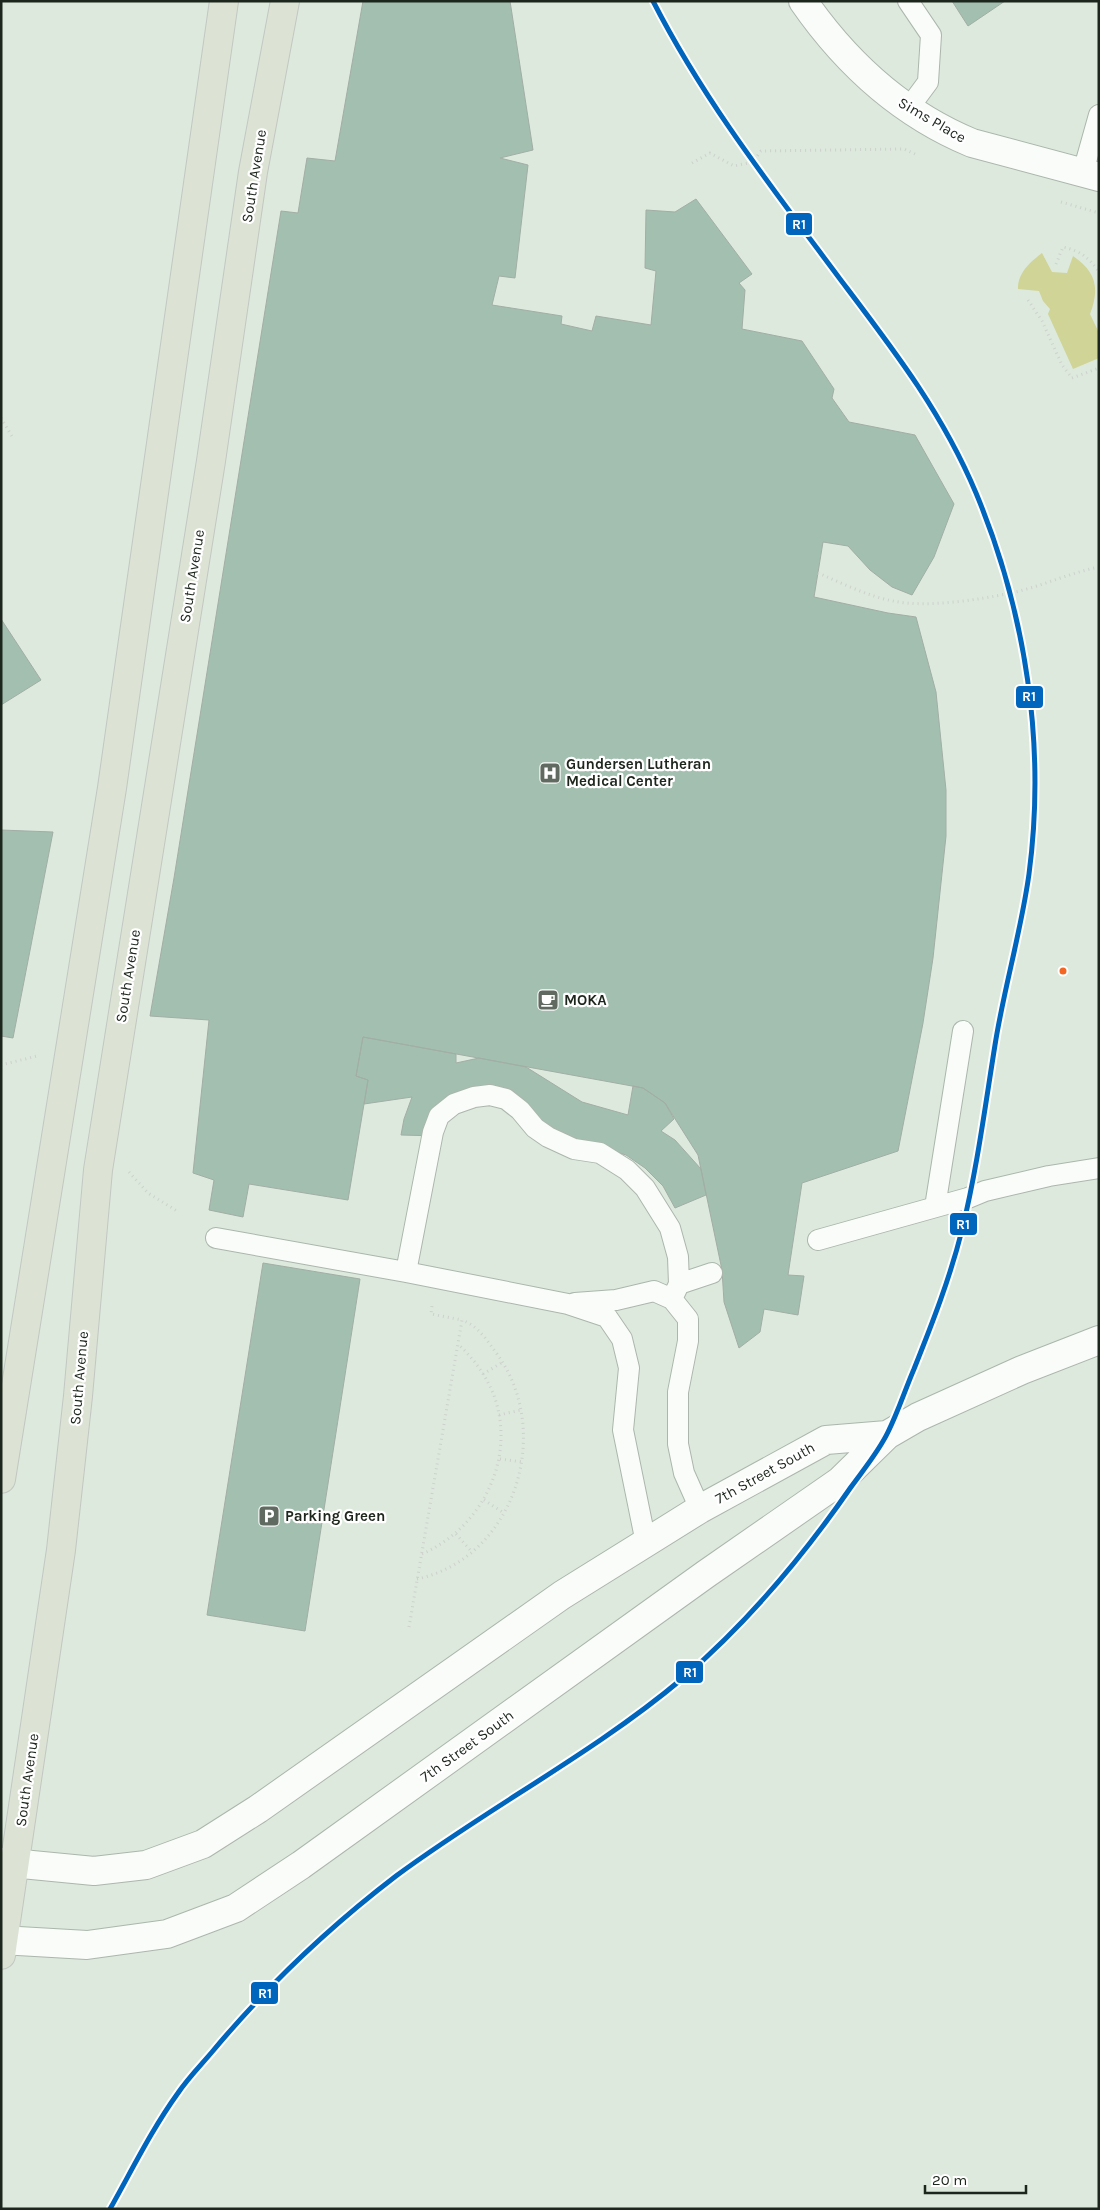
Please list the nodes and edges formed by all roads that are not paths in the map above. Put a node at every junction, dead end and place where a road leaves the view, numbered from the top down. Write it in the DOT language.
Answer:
graph roads {
  1 [pos="224,1"];
  2 [pos="285,1"];
  3 [pos="803,1"];
  4 [pos="908,1"];
  5 [pos="908,110"];
  6 [pos="1099,116"];
  7 [pos="1091,174"];
  8 [pos="963,1030"];
  9 [pos="1099,1168"];
  10 [pos="935,1207"];
  11 [pos="216,1238"];
  12 [pos="818,1240"];
  13 [pos="406,1272"];
  14 [pos="712,1273"];
  15 [pos="675,1291"];
  16 [pos="568,1304"];
  17 [pos="1099,1340"];
  18 [pos="887,1435"];
  19 [pos="1,1479"];
  20 [pos="700,1509"];
  21 [pos="646,1543"];
  22 [pos="8,1863"];
  23 [pos="2,1945"];
  1 -- 19 [label="highway"];
  2 -- 22 [label="highway, South Avenue"];
  3 -- 5 [label="street, Sims Place"];
  4 -- 5 [label="lane"];
  5 -- 7 [label="street, Sims Place"];
  6 -- 7 [label="lane"];
  8 -- 10 [label="lane"];
  9 -- 10 [label="lane"];
  10 -- 12 [label="lane"];
  11 -- 13 [label="lane"];
  13 -- 15 [label="lane"];
  13 -- 16 [label="lane"];
  14 -- 15 [label="lane"];
  15 -- 16 [label="lane"];
  15 -- 20 [label="lane"];
  16 -- 21 [label="lane"];
  17 -- 18 [label="street, 7th Street South"];
  18 -- 20 [label="street, 7th Street South"];
  18 -- 23 [label="street, 7th Street South"];
  20 -- 21 [label="street, 7th Street South"];
  21 -- 22 [label="street, 7th Street South"];
  22 -- 23 [label="highway, South Avenue"];
}
